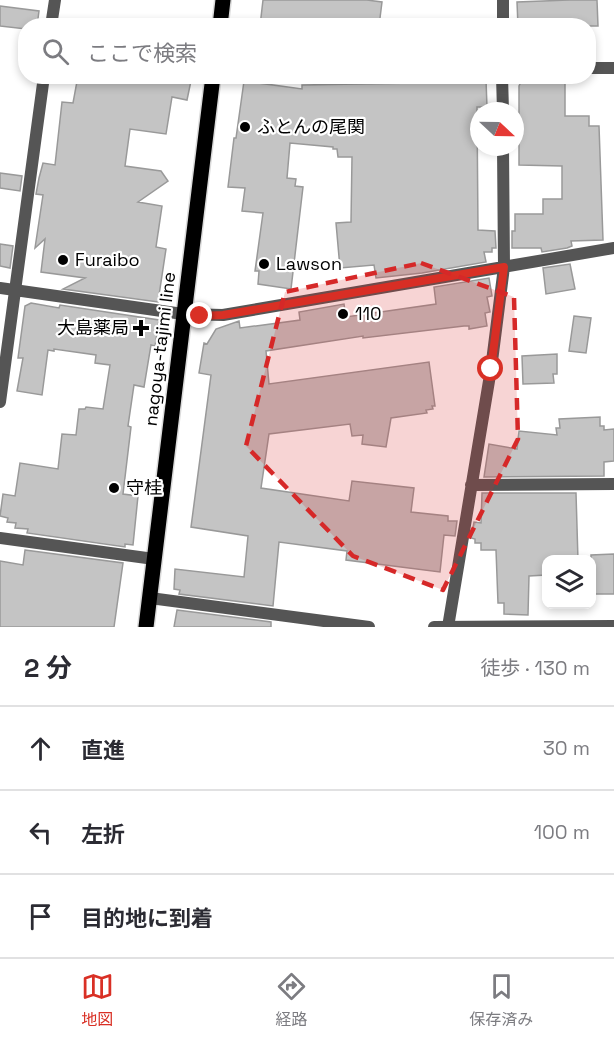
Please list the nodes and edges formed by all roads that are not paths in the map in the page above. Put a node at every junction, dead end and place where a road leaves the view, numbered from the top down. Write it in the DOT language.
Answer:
graph roads {
  1 [pos="55,0"];
  2 [pos="223,0"];
  3 [pos="503,0"];
  4 [pos="52,18"];
  5 [pos="221,18"];
  6 [pos="503,18"];
  7 [pos="596,68"];
  8 [pos="614,68"];
  9 [pos="43,84"];
  10 [pos="212,84"];
  11 [pos="502,84"];
  12 [pos="503,102"];
  13 [pos="503,156"];
  14 [pos="614,248"];
  15 [pos="504,267"];
  16 [pos="0,288"];
  17 [pos="15,291"];
  18 [pos="183,314"];
  19 [pos="0,402"];
  20 [pos="614,484"];
  21 [pos="471,485"];
  22 [pos="0,538"];
  23 [pos="154,559"];
  24 [pos="150,598"];
  25 [pos="614,626"];
  26 [pos="146,627"];
  27 [pos="369,627"];
  28 [pos="435,627"];
  29 [pos="448,627"];
  1 -- 4 [label="street"];
  2 -- 5 [label="main road"];
  3 -- 6 [label="street"];
  7 -- 8 [label="street"];
  9 -- 17 [label="street"];
  10 -- 18 [label="main road, nagoya-tajimi line"];
  11 -- 12 [label="street"];
  13 -- 15 [label="street"];
  14 -- 15 [label="street"];
  15 -- 18 [label="street"];
  15 -- 21 [label="street"];
  16 -- 17 [label="street"];
  17 -- 18 [label="street"];
  17 -- 19 [label="street"];
  18 -- 23 [label="main road, nagoya-tajimi line"];
  20 -- 21 [label="street"];
  21 -- 29 [label="street"];
  22 -- 23 [label="street"];
  23 -- 24 [label="main road, nagoya-tajimi line"];
  24 -- 26 [label="main road, nagoya-tajimi line"];
  24 -- 27 [label="street"];
  25 -- 29 [label="street"];
  28 -- 29 [label="street"];
}
